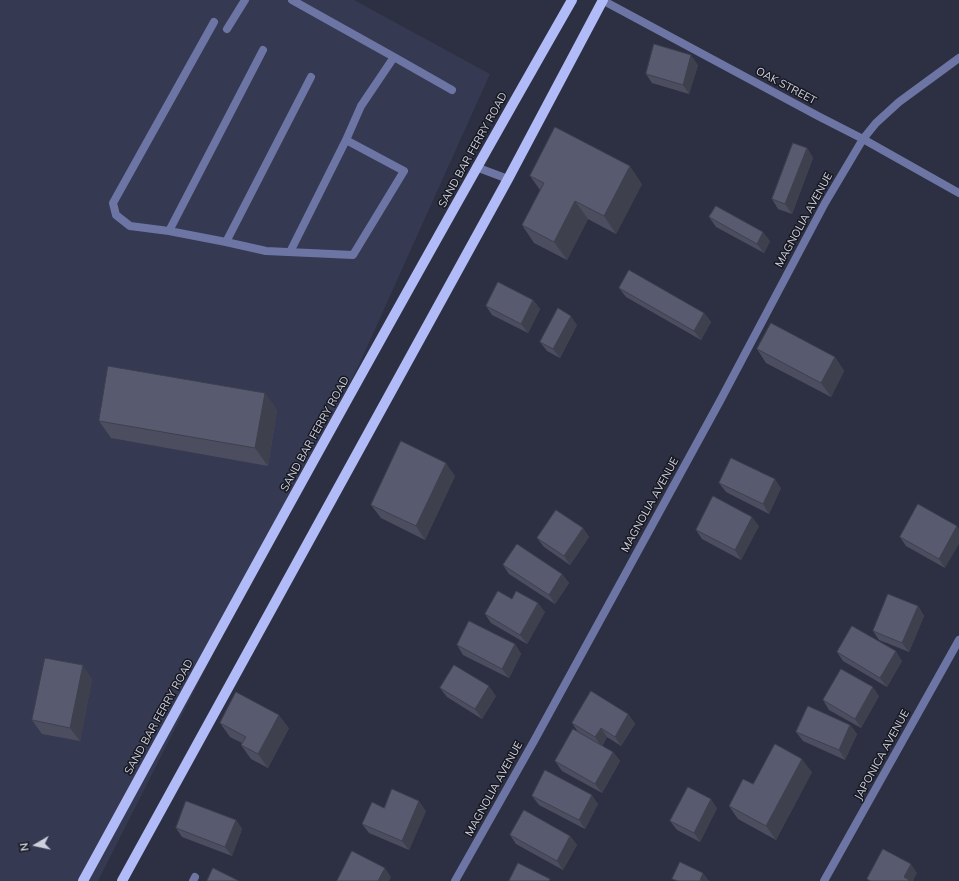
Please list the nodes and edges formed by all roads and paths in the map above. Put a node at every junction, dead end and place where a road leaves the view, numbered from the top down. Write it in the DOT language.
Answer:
graph roads {
  1 [pos="245,0"];
  2 [pos="292,0"];
  3 [pos="572,0"];
  4 [pos="603,0"];
  5 [pos="214,22"];
  6 [pos="227,29"];
  7 [pos="263,50"];
  8 [pos="394,57"];
  9 [pos="959,58"];
  10 [pos="311,77"];
  11 [pos="452,90"];
  12 [pos="863,139"];
  13 [pos="346,140"];
  14 [pos="476,167"];
  15 [pos="508,179"];
  16 [pos="959,193"];
  17 [pos="169,231"];
  18 [pos="226,242"];
  19 [pos="290,252"];
  20 [pos="959,640"];
  21 [pos="83,881"];
  22 [pos="122,881"];
  23 [pos="455,881"];
  24 [pos="824,881"];
  1 -- 6 [label="street"];
  2 -- 8 [label="street"];
  3 -- 14 [label="main road, SAND BAR FERRY ROAD"];
  4 -- 12 [label="street, OAK STREET"];
  4 -- 15 [label="main road"];
  5 -- 17 [label="street"];
  7 -- 17 [label="street"];
  8 -- 11 [label="street"];
  8 -- 13 [label="street"];
  9 -- 12 [label="street, MAGNOLIA AVENUE"];
  10 -- 18 [label="street"];
  12 -- 16 [label="street, OAK STREET"];
  12 -- 23 [label="street, MAGNOLIA AVENUE"];
  13 -- 19 [label="street"];
  13 -- 19 [label="street"];
  14 -- 15 [label="street"];
  14 -- 21 [label="main road, SAND BAR FERRY ROAD"];
  15 -- 22 [label="main road"];
  17 -- 18 [label="street"];
  18 -- 19 [label="street"];
  20 -- 24 [label="street, JAPONICA AVENUE"];
}
